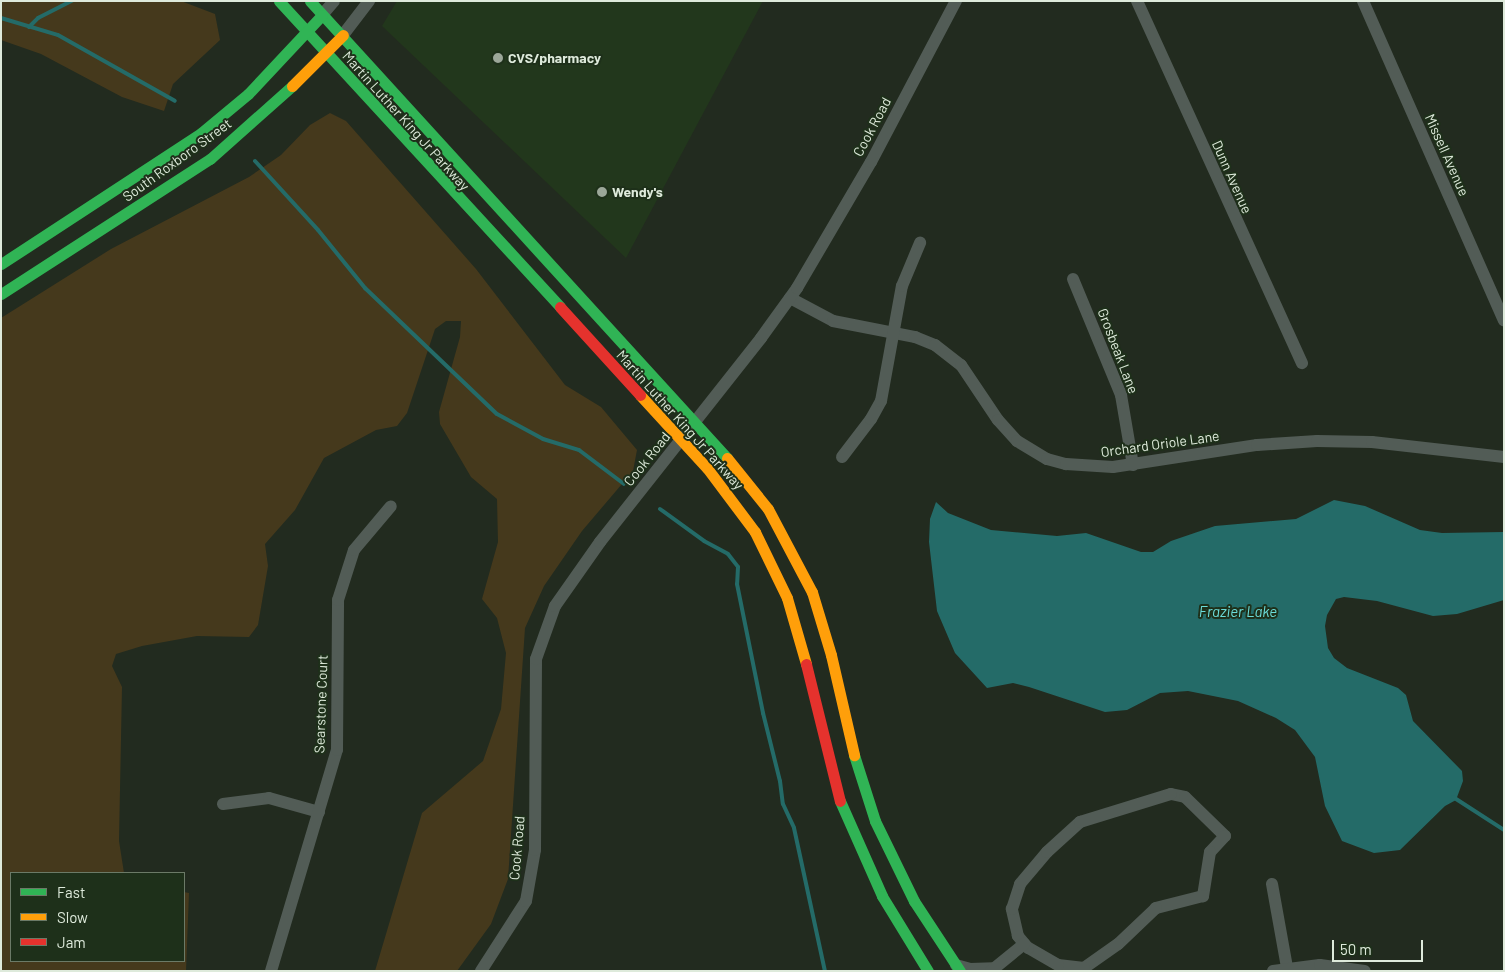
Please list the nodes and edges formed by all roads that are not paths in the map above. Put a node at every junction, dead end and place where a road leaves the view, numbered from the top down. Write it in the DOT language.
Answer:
graph roads {
  1 [pos="279,1"];
  2 [pos="310,1"];
  3 [pos="334,1"];
  4 [pos="369,1"];
  5 [pos="956,1"];
  6 [pos="1137,1"];
  7 [pos="1363,1"];
  8 [pos="322,15"];
  9 [pos="307,32"];
  10 [pos="343,35"];
  11 [pos="326,54"];
  12 [pos="920,243"];
  13 [pos="1,264"];
  14 [pos="1074,279"];
  15 [pos="1,294"];
  16 [pos="790,298"];
  17 [pos="1504,320"];
  18 [pos="894,332"];
  19 [pos="1302,363"];
  20 [pos="696,422"];
  21 [pos="681,441"];
  22 [pos="842,457"];
  23 [pos="1504,457"];
  24 [pos="1132,465"];
  25 [pos="391,506"];
  26 [pos="223,804"];
  27 [pos="319,812"];
  28 [pos="1272,884"];
  29 [pos="1024,944"];
  30 [pos="1287,967"];
  31 [pos="958,968"];
  32 [pos="992,969"];
  33 [pos="1084,969"];
  34 [pos="271,971"];
  35 [pos="481,971"];
  36 [pos="928,971"];
  37 [pos="1274,971"];
  38 [pos="1364,971"];
  1 -- 9 [label="main road, Martin Luther King Jr Parkway"];
  2 -- 8 [label="main road, Martin Luther King Jr Parkway"];
  3 -- 8 [label="street, South Roxboro Street"];
  4 -- 10 [label="street, South Roxboro Street"];
  5 -- 16 [label="street, Cook Road"];
  6 -- 19 [label="street, Dunn Avenue"];
  7 -- 17 [label="street, Missell Avenue"];
  8 -- 9 [label="main road, South Roxboro Street"];
  8 -- 10 [label="main road, Martin Luther King Jr Parkway"];
  9 -- 11 [label="main road, Martin Luther King Jr Parkway"];
  9 -- 13 [label="main road, South Roxboro Street"];
  10 -- 11 [label="main road, South Roxboro Street"];
  10 -- 20 [label="main road, Martin Luther King Jr Parkway"];
  11 -- 15 [label="main road, South Roxboro Street"];
  11 -- 21 [label="main road, Martin Luther King Jr Parkway"];
  12 -- 18 [label="street"];
  14 -- 24 [label="street, Grosbeak Lane"];
  16 -- 18 [label="street, Orchard Oriole Lane"];
  16 -- 20 [label="street, Cook Road"];
  18 -- 22 [label="street"];
  18 -- 24 [label="street, Orchard Oriole Lane"];
  20 -- 21 [label="street, Cook Road"];
  20 -- 31 [label="main road, Martin Luther King Jr Parkway"];
  21 -- 35 [label="street, Cook Road"];
  21 -- 36 [label="main road, Martin Luther King Jr Parkway"];
  23 -- 24 [label="street, Orchard Oriole Lane"];
  25 -- 27 [label="street, Searstone Court"];
  26 -- 27 [label="street"];
  27 -- 34 [label="street, Searstone Court"];
  28 -- 30 [label="street"];
  29 -- 32 [label="street"];
  29 -- 33 [label="street"];
  29 -- 33 [label="street"];
  30 -- 37 [label="street"];
  30 -- 38 [label="street"];
  31 -- 32 [label="street"];
}
